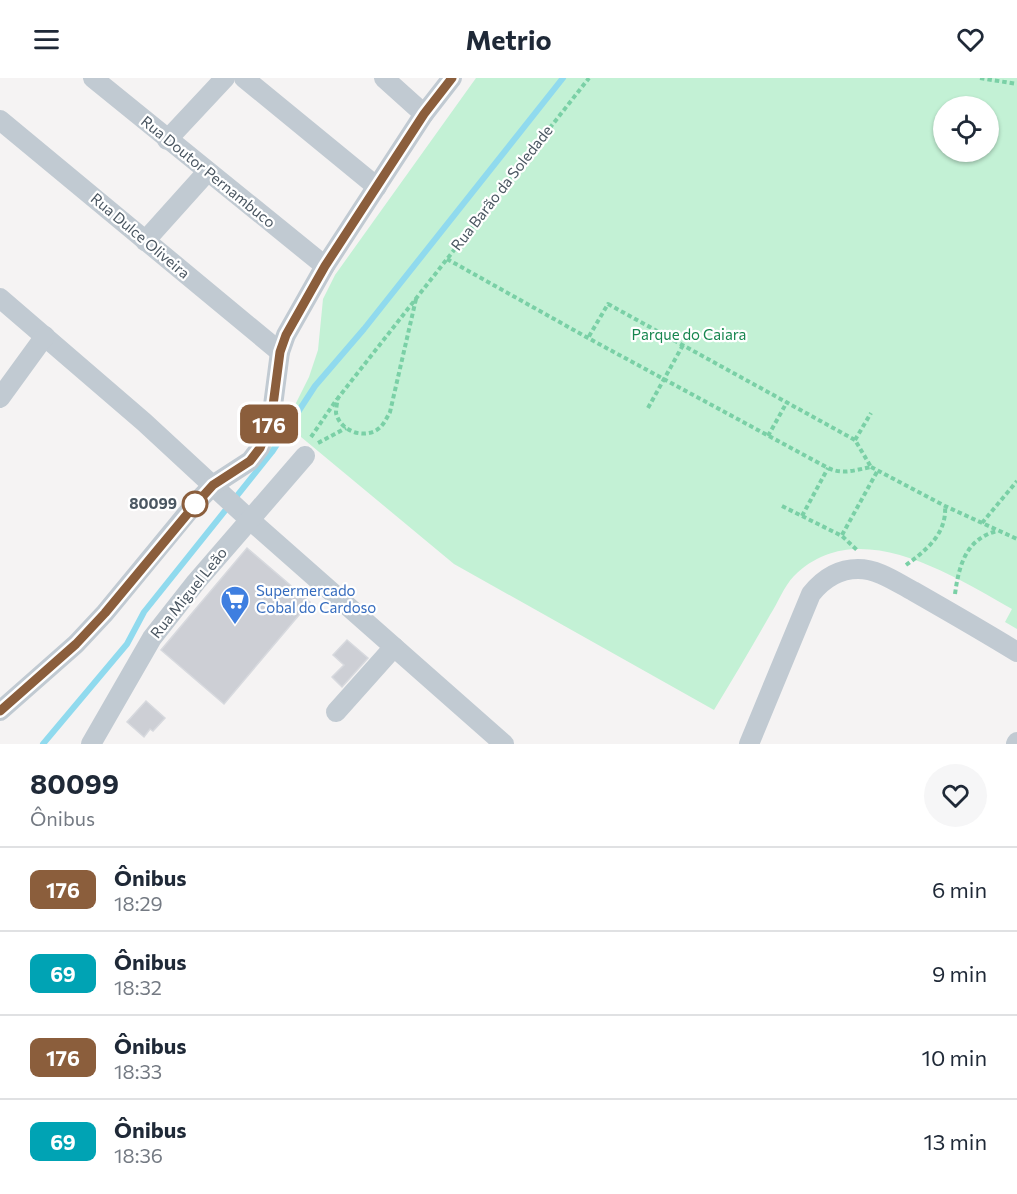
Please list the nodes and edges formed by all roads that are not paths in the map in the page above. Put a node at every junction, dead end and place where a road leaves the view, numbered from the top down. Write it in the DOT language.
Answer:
graph roads {
  1 [pos="93,78"];
  2 [pos="225,78"];
  3 [pos="244,78"];
  4 [pos="384,78"];
  5 [pos="452,78"];
  6 [pos="424,114"];
  7 [pos="0,120"];
  8 [pos="167,140"];
  9 [pos="207,172"];
  10 [pos="377,187"];
  11 [pos="145,241"];
  12 [pos="325,266"];
  13 [pos="0,298"];
  14 [pos="45,336"];
  15 [pos="280,352"];
  16 [pos="0,398"];
  17 [pos="305,456"];
  18 [pos="216,488"];
  19 [pos="246,517"];
  20 [pos="394,647"];
  21 [pos="1017,652"];
  22 [pos="0,711"];
  23 [pos="336,712"];
  24 [pos="101,740"];
  25 [pos="504,744"];
  26 [pos="749,744"];
  1 -- 8 [label="street, Rua Doutor Pernambuco"];
  2 -- 8 [label="street"];
  3 -- 10 [label="street"];
  4 -- 6 [label="street"];
  5 -- 6 [label="street"];
  6 -- 10 [label="street"];
  7 -- 11 [label="street, Rua Dulce Oliveira"];
  8 -- 9 [label="street, Rua Doutor Pernambuco"];
  9 -- 11 [label="street"];
  9 -- 12 [label="street, Rua Doutor Pernambuco"];
  10 -- 12 [label="street"];
  11 -- 15 [label="street, Rua Dulce Oliveira"];
  12 -- 15 [label="street"];
  13 -- 14 [label="street"];
  14 -- 16 [label="street"];
  14 -- 18 [label="street"];
  15 -- 18 [label="street"];
  17 -- 19 [label="street, Rua Miguel Leão"];
  18 -- 19 [label="street"];
  18 -- 22 [label="street"];
  19 -- 20 [label="street"];
  19 -- 24 [label="street, Rua Miguel Leão"];
  20 -- 23 [label="street"];
  20 -- 25 [label="street"];
  21 -- 26 [label="street"];
}
